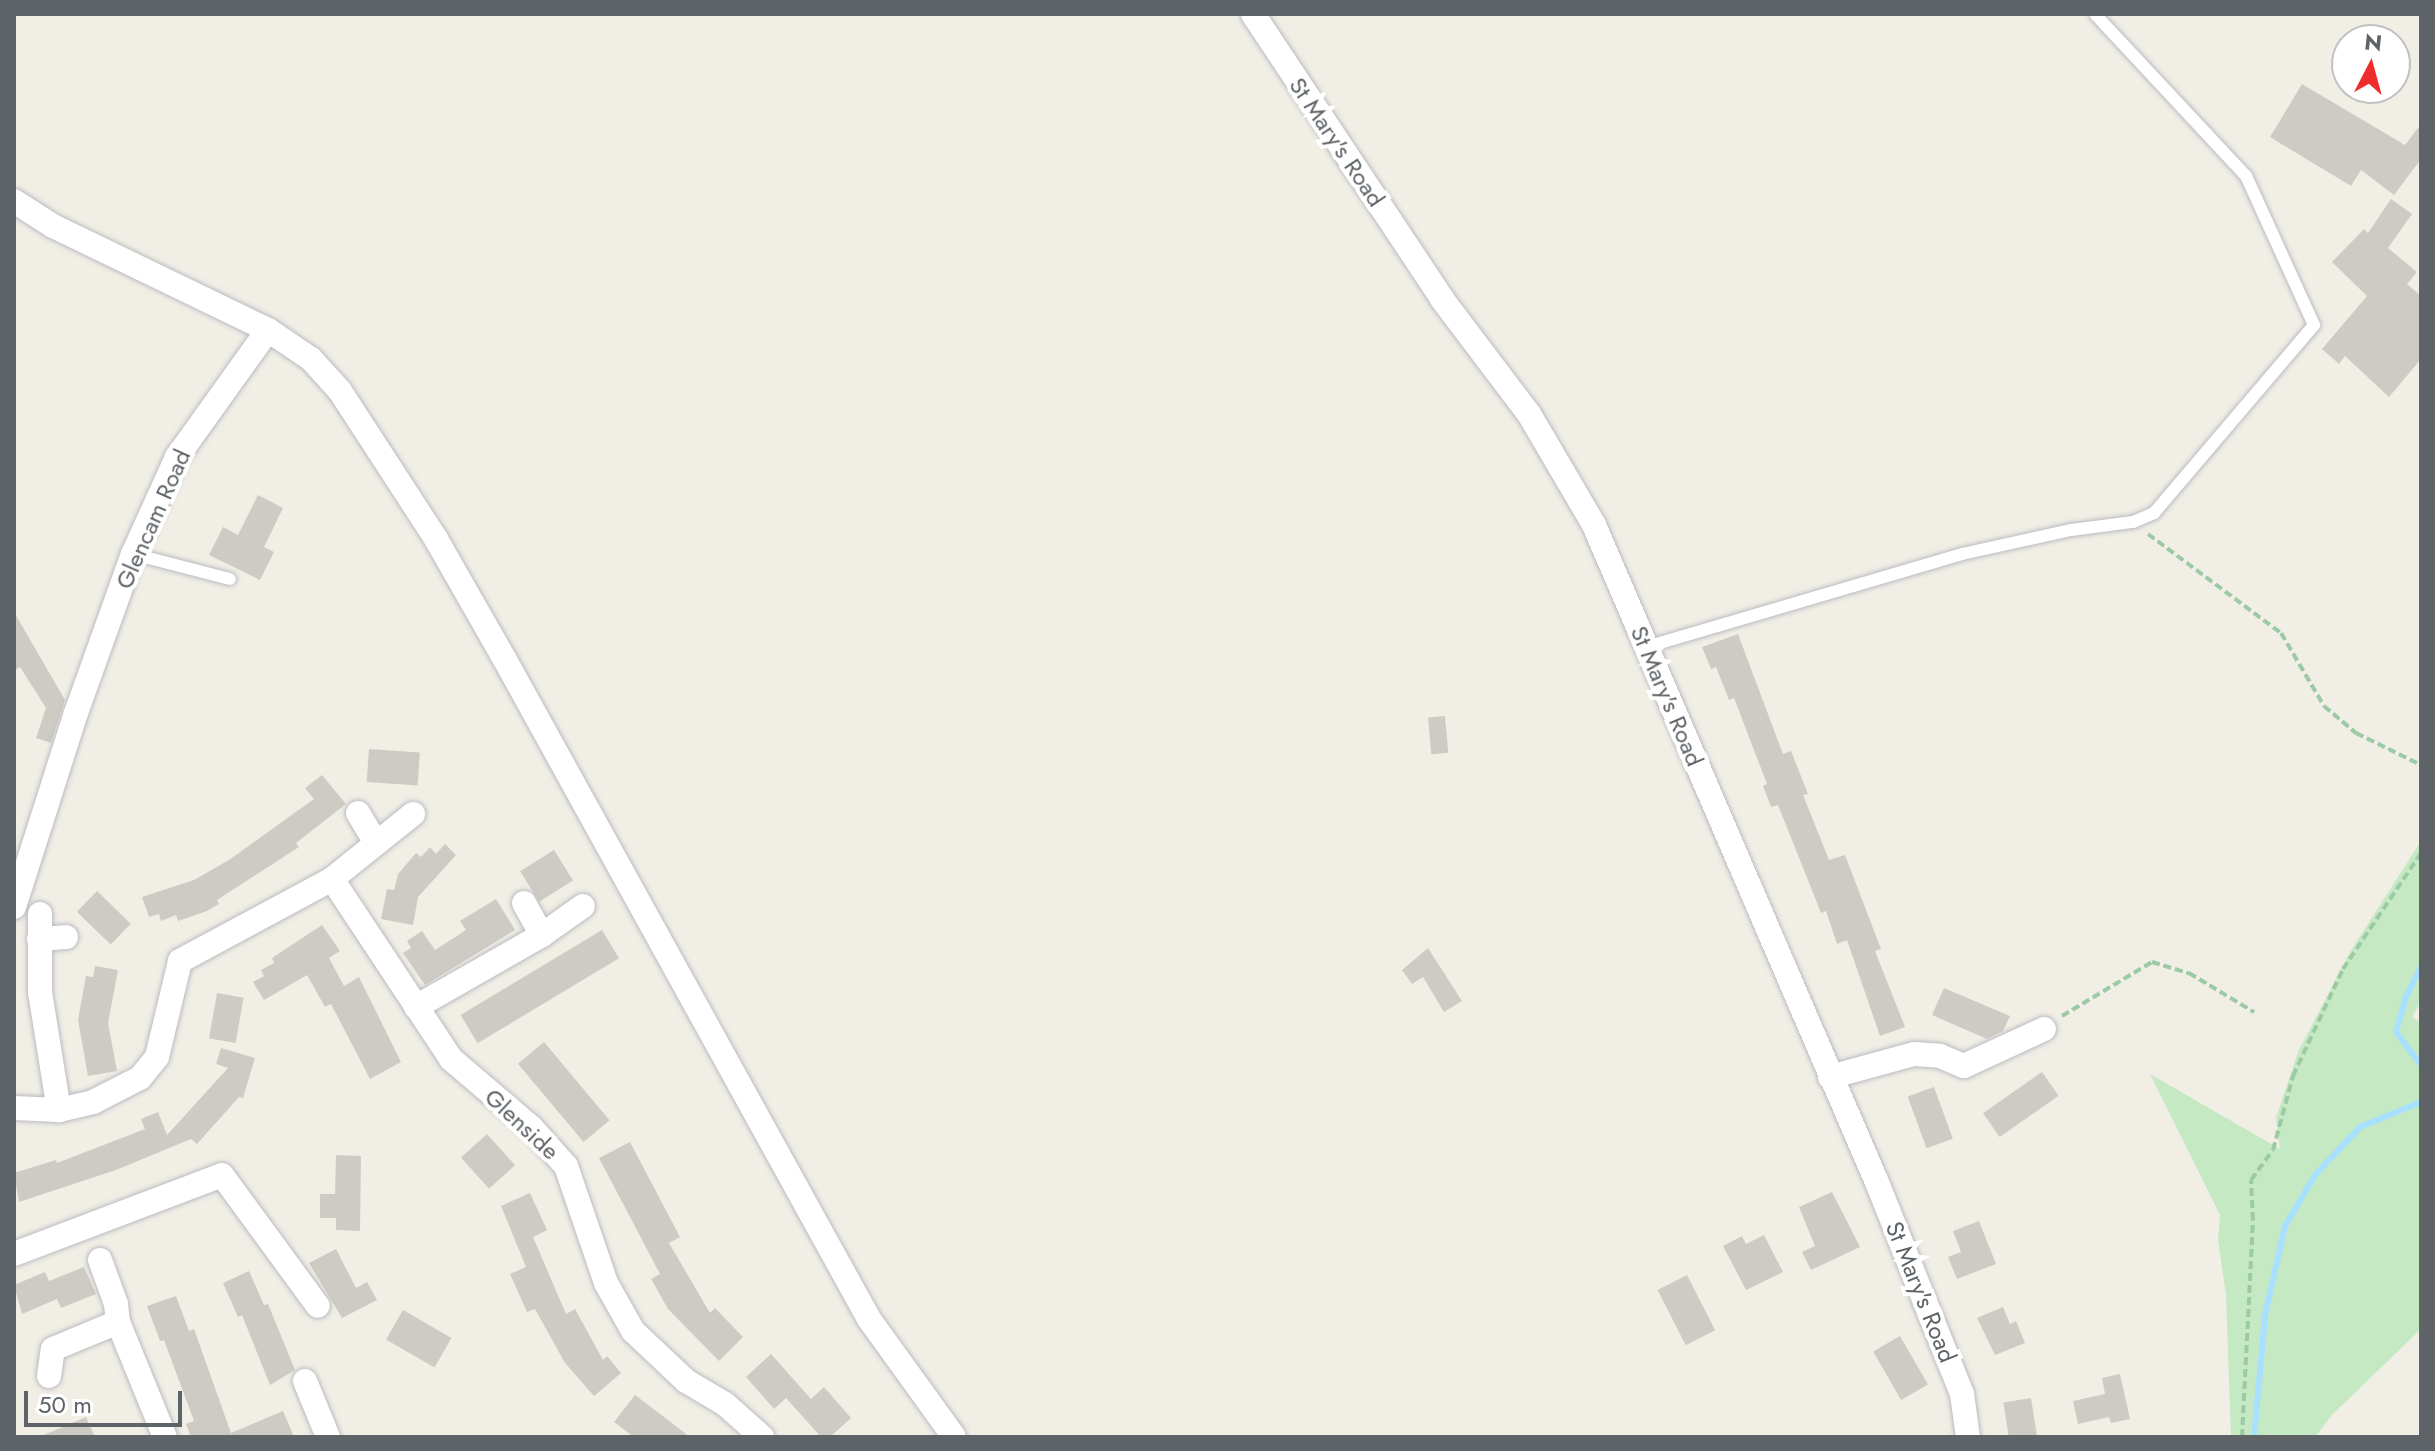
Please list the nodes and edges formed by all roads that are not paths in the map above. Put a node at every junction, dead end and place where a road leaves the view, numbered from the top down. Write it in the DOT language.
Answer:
graph roads {
  1 [pos="1253,14"];
  2 [pos="2095,14"];
  3 [pos="14,201"];
  4 [pos="268,330"];
  5 [pos="133,554"];
  6 [pos="230,579"];
  7 [pos="1646,647"];
  8 [pos="358,813"];
  9 [pos="413,814"];
  10 [pos="25,841"];
  11 [pos="376,843"];
  12 [pos="332,879"];
  13 [pos="524,903"];
  14 [pos="583,906"];
  15 [pos="14,907"];
  16 [pos="40,914"];
  17 [pos="542,935"];
  18 [pos="66,937"];
  19 [pos="39,939"];
  20 [pos="416,1007"];
  21 [pos="2044,1029"];
  22 [pos="1830,1077"];
  23 [pos="14,1108"];
  24 [pos="59,1110"];
  25 [pos="14,1254"];
  26 [pos="100,1260"];
  27 [pos="318,1306"];
  28 [pos="118,1322"];
  29 [pos="49,1376"];
  30 [pos="305,1381"];
  31 [pos="165,1437"];
  32 [pos="328,1437"];
  33 [pos="762,1437"];
  34 [pos="954,1437"];
  35 [pos="1968,1437"];
  1 -- 7 [label="street, St Mary's Road"];
  2 -- 7 [label="lane"];
  3 -- 4 [label="street"];
  4 -- 5 [label="street, Glencam Road"];
  4 -- 34 [label="street"];
  5 -- 6 [label="lane"];
  5 -- 10 [label="street, Glencam Road"];
  7 -- 22 [label="street, St Mary's Road"];
  8 -- 11 [label="street"];
  9 -- 11 [label="street"];
  10 -- 15 [label="street, Glencam Road"];
  11 -- 12 [label="street"];
  12 -- 20 [label="street, Glenside"];
  12 -- 24 [label="street"];
  13 -- 17 [label="street"];
  14 -- 17 [label="street"];
  16 -- 19 [label="street"];
  17 -- 20 [label="street"];
  18 -- 19 [label="street"];
  19 -- 24 [label="street"];
  20 -- 33 [label="street, Glenside"];
  21 -- 22 [label="street"];
  22 -- 35 [label="street, St Mary's Road"];
  23 -- 24 [label="street"];
  25 -- 27 [label="street"];
  26 -- 28 [label="street"];
  28 -- 29 [label="street"];
  28 -- 31 [label="street"];
  30 -- 32 [label="street"];
}
